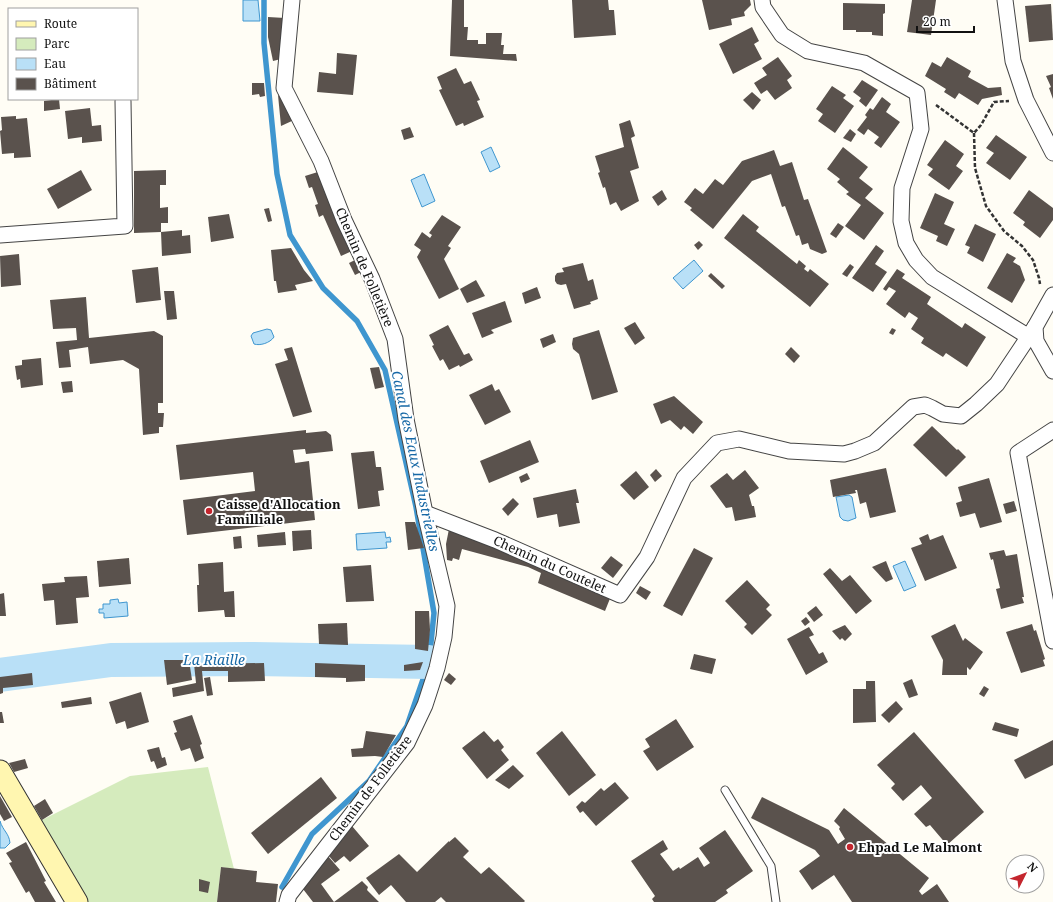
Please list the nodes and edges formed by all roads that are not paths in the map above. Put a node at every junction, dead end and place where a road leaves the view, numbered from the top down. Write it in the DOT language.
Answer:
graph roads {
  1 [pos="292,0"];
  2 [pos="762,0"];
  3 [pos="1005,0"];
  4 [pos="123,101"];
  5 [pos="1053,153"];
  6 [pos="0,235"];
  7 [pos="1053,295"];
  8 [pos="1032,332"];
  9 [pos="1053,371"];
  10 [pos="1053,430"];
  11 [pos="425,513"];
  12 [pos="1053,641"];
  13 [pos="0,771"];
  14 [pos="725,790"];
  15 [pos="77,902"];
  16 [pos="287,902"];
  17 [pos="776,902"];
  1 -- 11 [label="street, Chemin de Folletière"];
  2 -- 8 [label="street"];
  3 -- 5 [label="street"];
  4 -- 6 [label="street"];
  7 -- 8 [label="street"];
  8 -- 9 [label="street"];
  8 -- 11 [label="street, Chemin du Coutelet"];
  10 -- 12 [label="street"];
  11 -- 16 [label="street, Chemin de Folletière"];
  13 -- 15 [label="street"];
  14 -- 17 [label="lane"];
}
